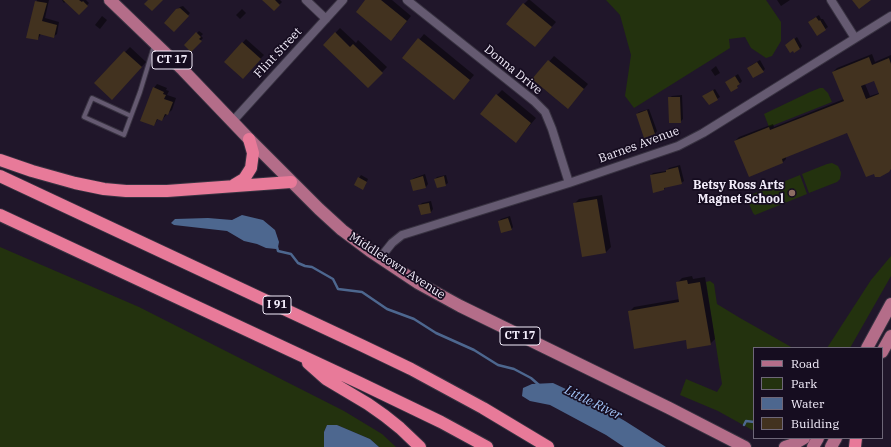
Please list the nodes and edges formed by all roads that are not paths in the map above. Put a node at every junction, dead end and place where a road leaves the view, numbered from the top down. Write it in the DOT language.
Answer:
graph roads {
  1 [pos="306,0"];
  2 [pos="343,0"];
  3 [pos="407,0"];
  4 [pos="830,0"];
  5 [pos="112,1"];
  6 [pos="891,16"];
  7 [pos="326,18"];
  8 [pos="855,38"];
  9 [pos="155,43"];
  10 [pos="131,116"];
  11 [pos="232,122"];
  12 [pos="249,139"];
  13 [pos="0,160"];
  14 [pos="0,176"];
  15 [pos="291,182"];
  16 [pos="569,183"];
  17 [pos="231,186"];
  18 [pos="0,215"];
  19 [pos="380,258"];
  20 [pos="891,304"];
  21 [pos="891,336"];
  22 [pos="868,347"];
  23 [pos="883,350"];
  24 [pos="302,356"];
  25 [pos="802,439"];
  26 [pos="420,447"];
  27 [pos="487,447"];
  28 [pos="548,447"];
  29 [pos="745,447"];
  30 [pos="785,447"];
  1 -- 7 [label="street"];
  2 -- 7 [label="street, Flint Street"];
  3 -- 16 [label="street, Donna Drive"];
  4 -- 8 [label="street"];
  5 -- 9 [label="main road, Middletown Avenue / CT 17"];
  6 -- 8 [label="street, Barnes Avenue"];
  7 -- 11 [label="street, Flint Street"];
  8 -- 16 [label="street, Barnes Avenue"];
  9 -- 10 [label="lane"];
  9 -- 11 [label="main road, Middletown Avenue / CT 17"];
  10 -- 10 [label="lane"];
  11 -- 12 [label="main road, Middletown Avenue / CT 17"];
  12 -- 15 [label="main road, Middletown Avenue / CT 17"];
  12 -- 17 [label="highway"];
  13 -- 17 [label="highway"];
  14 -- 28 [label="highway, I 91"];
  15 -- 17 [label="highway"];
  15 -- 19 [label="main road, Middletown Avenue / CT 17"];
  16 -- 19 [label="street, Barnes Avenue"];
  18 -- 24 [label="highway"];
  19 -- 29 [label="main road, Middletown Avenue / CT 17"];
  20 -- 22 [label="main road"];
  21 -- 23 [label="main road"];
  24 -- 26 [label="highway"];
  24 -- 27 [label="highway"];
  25 -- 30 [label="main road"];
}
